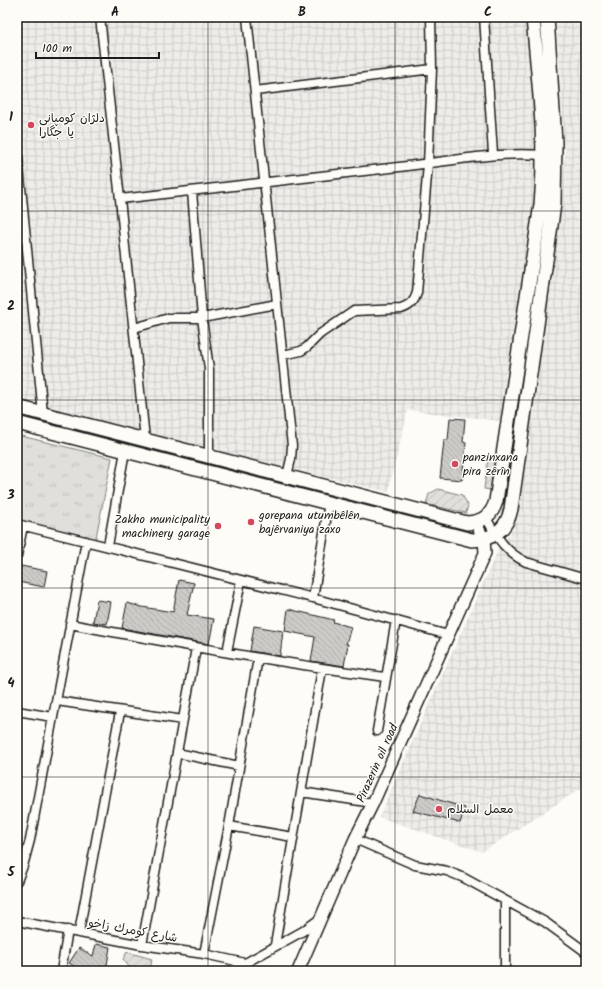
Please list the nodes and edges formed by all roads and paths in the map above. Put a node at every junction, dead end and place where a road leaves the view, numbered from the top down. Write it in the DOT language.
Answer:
graph roads {
  1 [pos="100,17"];
  2 [pos="247,17"];
  3 [pos="431,17"];
  4 [pos="484,17"];
  5 [pos="534,17"];
  6 [pos="547,17"];
  7 [pos="432,69"];
  8 [pos="255,91"];
  9 [pos="17,146"];
  10 [pos="493,154"];
  11 [pos="543,155"];
  12 [pos="428,164"];
  13 [pos="264,182"];
  14 [pos="192,191"];
  15 [pos="120,199"];
  16 [pos="277,304"];
  17 [pos="202,318"];
  18 [pos="134,328"];
  19 [pos="283,355"];
  20 [pos="17,407"];
  21 [pos="43,414"];
  22 [pos="17,424"];
  23 [pos="145,439"];
  24 [pos="125,451"];
  25 [pos="209,456"];
  26 [pos="286,476"];
  27 [pos="329,503"];
  28 [pos="480,520"];
  29 [pos="20,525"];
  30 [pos="490,537"];
  31 [pos="86,541"];
  32 [pos="108,546"];
  33 [pos="17,556"];
  34 [pos="586,579"];
  35 [pos="241,581"];
  36 [pos="313,598"];
  37 [pos="396,620"];
  38 [pos="70,624"];
  39 [pos="448,634"];
  40 [pos="196,648"];
  41 [pos="227,652"];
  42 [pos="258,658"];
  43 [pos="322,669"];
  44 [pos="386,677"];
  45 [pos="57,701"];
  46 [pos="17,711"];
  47 [pos="120,712"];
  48 [pos="53,717"];
  49 [pos="183,720"];
  50 [pos="377,731"];
  51 [pos="177,753"];
  52 [pos="239,766"];
  53 [pos="301,792"];
  54 [pos="373,803"];
  55 [pos="229,826"];
  56 [pos="293,836"];
  57 [pos="355,839"];
  58 [pos="17,881"];
  59 [pos="504,900"];
  60 [pos="322,918"];
  61 [pos="17,921"];
  62 [pos="68,930"];
  63 [pos="79,932"];
  64 [pos="142,945"];
  65 [pos="275,945"];
  66 [pos="586,952"];
  67 [pos="204,954"];
  68 [pos="245,963"];
  69 [pos="60,971"];
  70 [pos="231,971"];
  71 [pos="298,971"];
  72 [pos="505,971"];
  1 -- 15 [label="street"];
  2 -- 8 [label="street"];
  3 -- 7 [label="street"];
  4 -- 10 [label="street"];
  5 -- 11 [label="main road"];
  6 -- 30 [label="main road"];
  7 -- 8 [label="street"];
  7 -- 12 [label="street"];
  8 -- 13 [label="street"];
  9 -- 21 [label="street"];
  10 -- 11 [label="street"];
  10 -- 12 [label="street"];
  11 -- 28 [label="main road"];
  12 -- 13 [label="street"];
  12 -- 19 [label="street"];
  13 -- 14 [label="street"];
  13 -- 16 [label="street"];
  14 -- 15 [label="street"];
  14 -- 17 [label="street"];
  15 -- 18 [label="street"];
  16 -- 17 [label="street"];
  16 -- 19 [label="street"];
  17 -- 18 [label="street"];
  17 -- 25 [label="street"];
  18 -- 23 [label="street"];
  19 -- 26 [label="street"];
  20 -- 21 [label="main road"];
  21 -- 23 [label="main road"];
  22 -- 24 [label="main road"];
  23 -- 25 [label="main road"];
  24 -- 27 [label="main road"];
  24 -- 32 [label="street"];
  25 -- 26 [label="main road"];
  26 -- 28 [label="main road"];
  27 -- 30 [label="main road"];
  27 -- 36 [label="street"];
  28 -- 30 [label="main road"];
  29 -- 31 [label="street"];
  29 -- 33 [label="street"];
  30 -- 34 [label="street"];
  30 -- 39 [label="main road, Pirazerin oil road"];
  31 -- 32 [label="street"];
  31 -- 38 [label="street"];
  32 -- 35 [label="street"];
  35 -- 36 [label="street"];
  35 -- 41 [label="street"];
  36 -- 37 [label="street"];
  37 -- 39 [label="street"];
  37 -- 44 [label="street"];
  38 -- 40 [label="street"];
  38 -- 45 [label="street"];
  39 -- 54 [label="main road, Pirazerin oil road"];
  40 -- 41 [label="street"];
  40 -- 49 [label="street"];
  41 -- 42 [label="street"];
  42 -- 43 [label="street"];
  42 -- 52 [label="street"];
  43 -- 44 [label="street"];
  43 -- 53 [label="street"];
  44 -- 50 [label="street"];
  45 -- 47 [label="street"];
  45 -- 48 [label="street"];
  46 -- 48 [label="street"];
  47 -- 49 [label="street"];
  47 -- 63 [label="street"];
  48 -- 58 [label="street"];
  49 -- 51 [label="street"];
  51 -- 52 [label="street"];
  51 -- 64 [label="street"];
  52 -- 55 [label="street"];
  53 -- 54 [label="street"];
  53 -- 56 [label="street"];
  54 -- 57 [label="main road, Pirazerin oil road"];
  55 -- 56 [label="street"];
  55 -- 67 [label="street"];
  56 -- 65 [label="street"];
  57 -- 59 [label="street"];
  57 -- 60 [label="main road, Pirazerin oil road"];
  59 -- 66 [label="street"];
  59 -- 72 [label="street"];
  60 -- 65 [label="street"];
  60 -- 71 [label="main road, Pirazerin oil road"];
  61 -- 62 [label="street, شارع كومرك زاخو"];
  62 -- 63 [label="street, شارع كومرك زاخو"];
  62 -- 69 [label="street"];
  63 -- 64 [label="street, شارع كومرك زاخو"];
  64 -- 67 [label="street, شارع كومرك زاخو"];
  65 -- 68 [label="street"];
  67 -- 68 [label="street, شارع كومرك زاخو"];
  68 -- 70 [label="street"];
}
